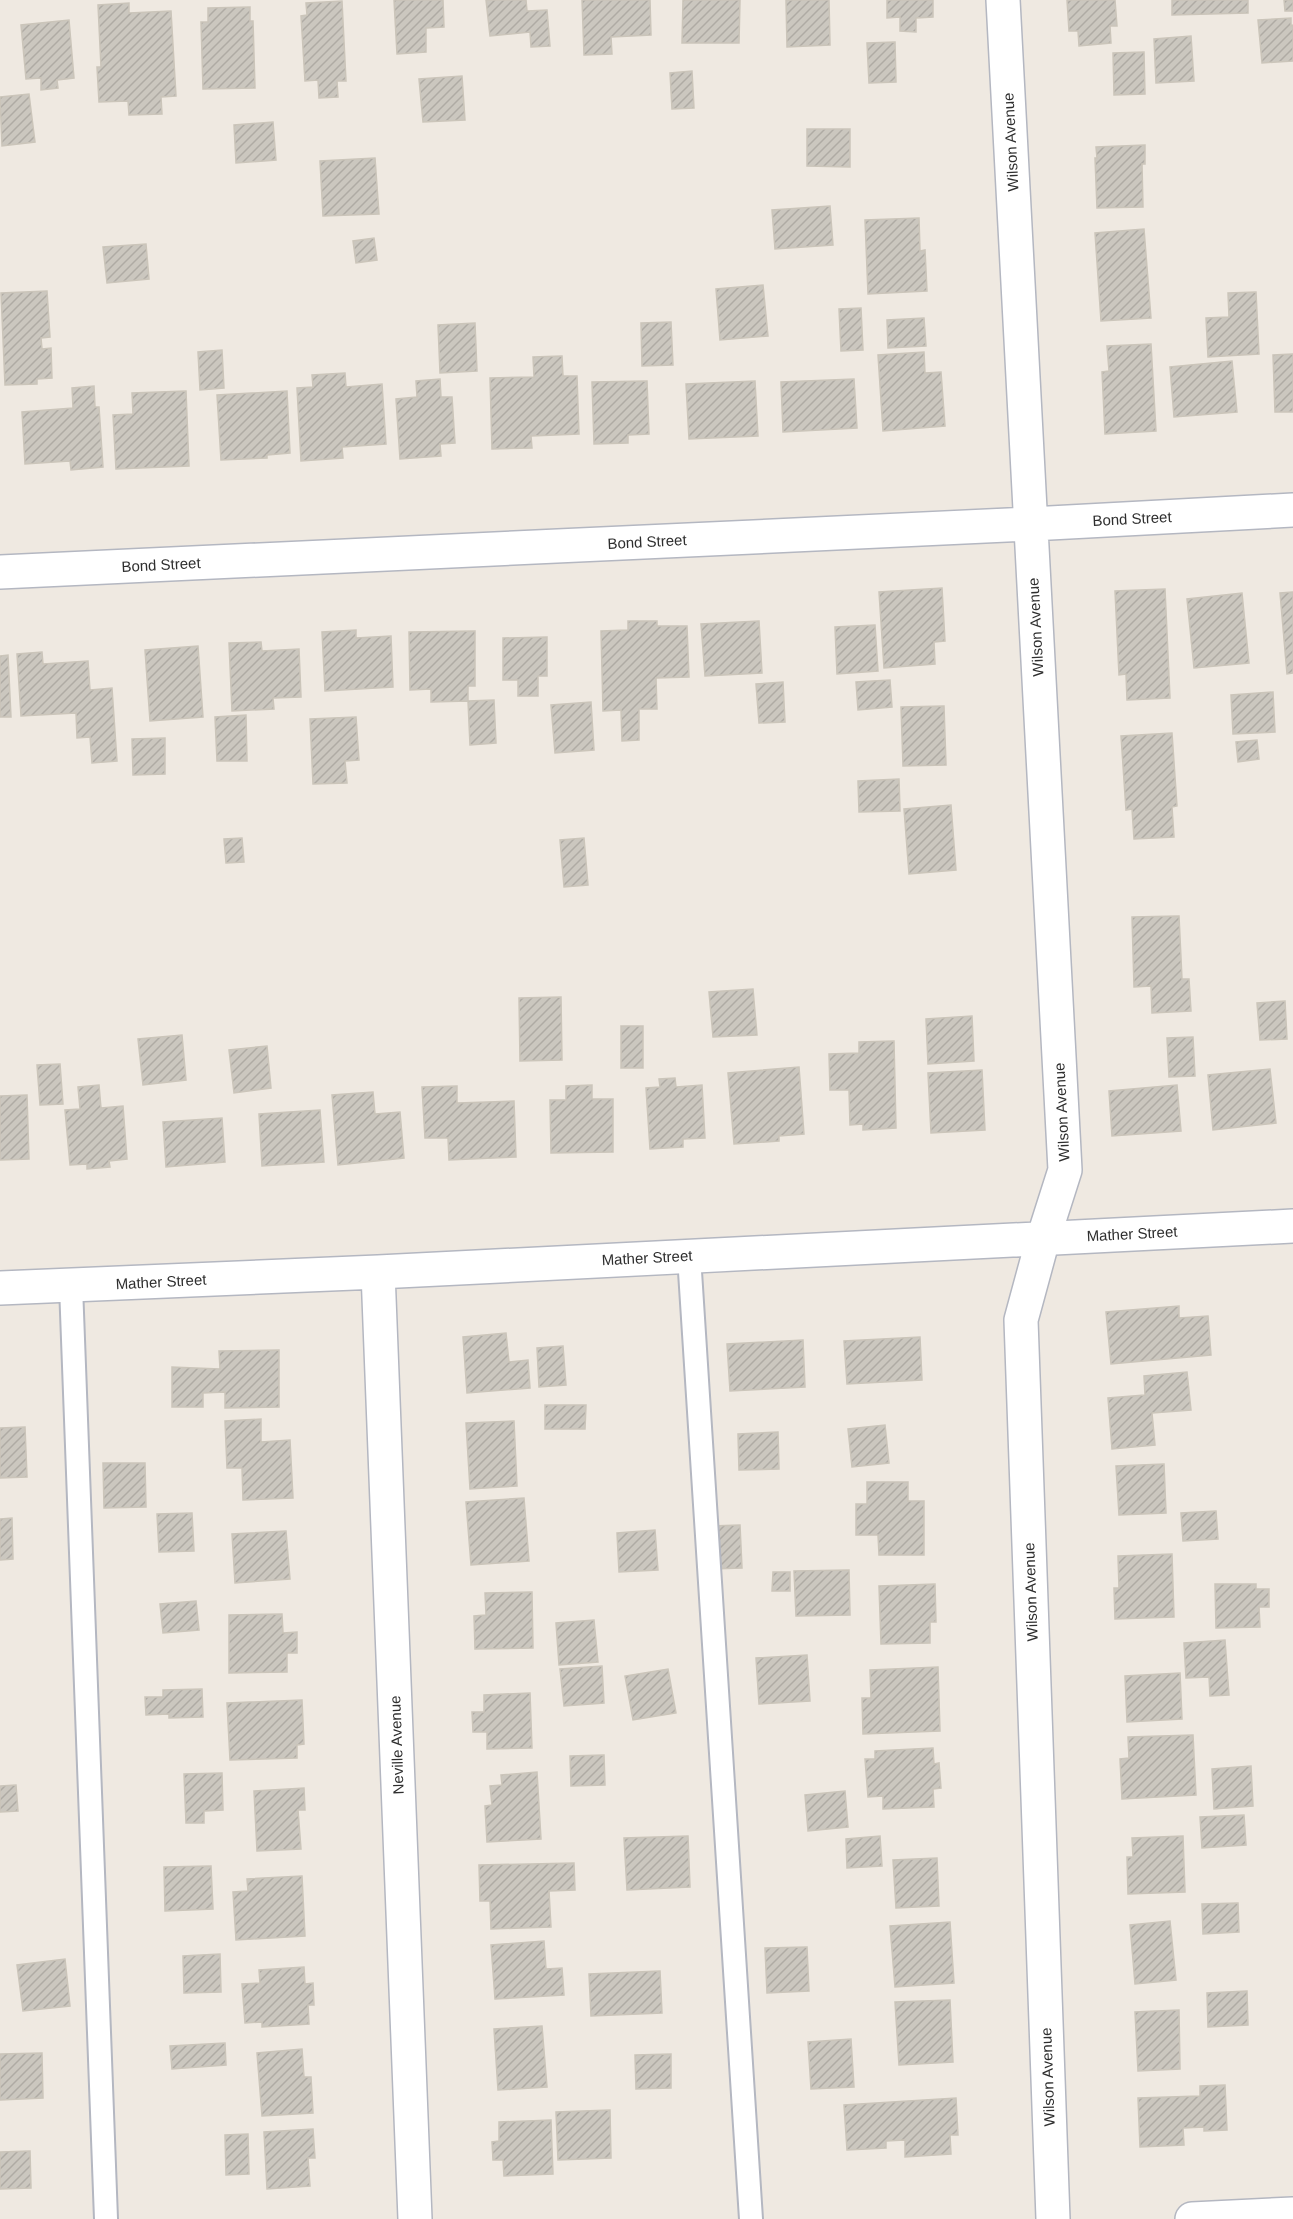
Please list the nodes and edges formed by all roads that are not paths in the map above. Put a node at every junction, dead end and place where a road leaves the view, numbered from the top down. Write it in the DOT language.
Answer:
graph roads {
  1 [pos="1003,0"];
  2 [pos="1293,510"];
  3 [pos="1031,524"];
  4 [pos="0,572"];
  5 [pos="1293,1226"];
  6 [pos="1043,1239"];
  7 [pos="689,1256"];
  8 [pos="378,1272"];
  9 [pos="72,1286"];
  10 [pos="0,1288"];
  11 [pos="1293,2214"];
  12 [pos="106,2219"];
  13 [pos="415,2219"];
  14 [pos="751,2219"];
  15 [pos="1053,2219"];
  16 [pos="1192,2219"];
  1 -- 3 [label="street, Wilson Avenue"];
  2 -- 3 [label="street, Bond Street"];
  3 -- 4 [label="street, Bond Street"];
  3 -- 6 [label="street, Wilson Avenue"];
  5 -- 6 [label="street, Mather Street"];
  6 -- 7 [label="street, Mather Street"];
  6 -- 15 [label="street, Wilson Avenue"];
  7 -- 8 [label="street, Mather Street"];
  7 -- 14 [label="lane"];
  8 -- 9 [label="street, Mather Street"];
  8 -- 13 [label="street, Neville Avenue"];
  9 -- 10 [label="street, Mather Street"];
  9 -- 12 [label="lane"];
  11 -- 16 [label="street"];
}
